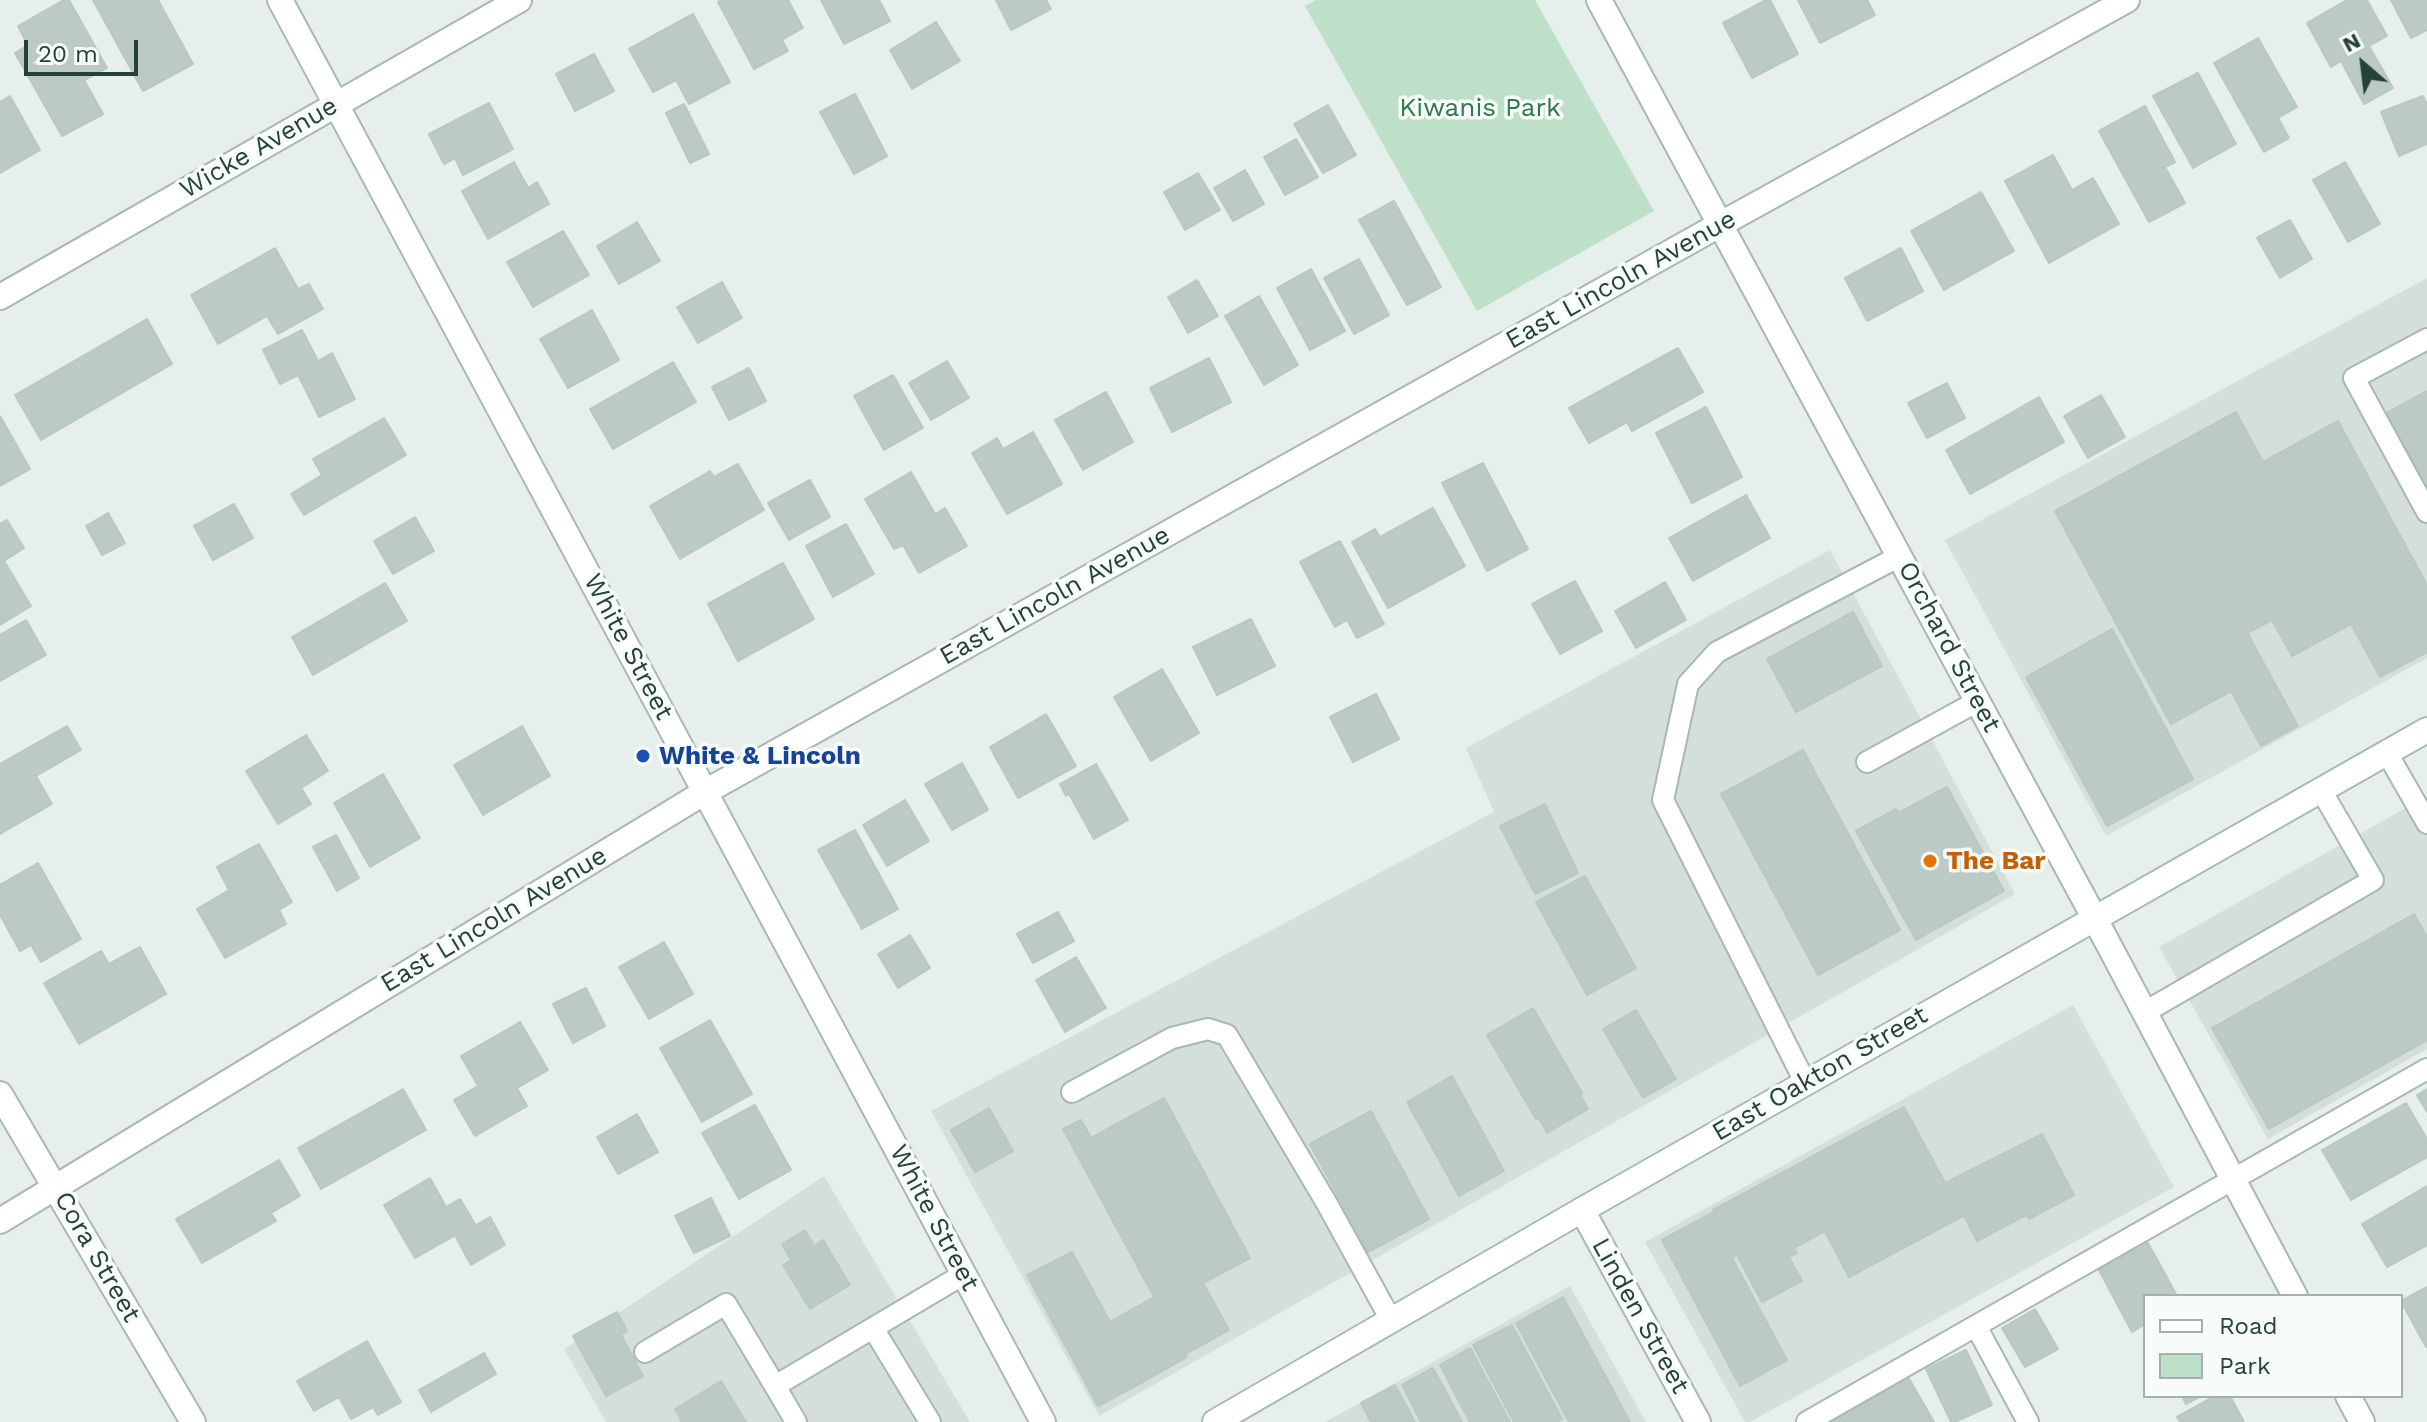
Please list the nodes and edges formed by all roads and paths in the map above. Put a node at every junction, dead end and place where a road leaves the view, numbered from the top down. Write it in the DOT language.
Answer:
graph roads {
  1 [pos="280,0"];
  2 [pos="519,0"];
  3 [pos="1599,0"];
  4 [pos="2127,0"];
  5 [pos="336,104"];
  6 [pos="1721,224"];
  7 [pos="0,297"];
  8 [pos="2427,339"];
  9 [pos="2427,512"];
  10 [pos="1900,556"];
  11 [pos="1978,701"];
  12 [pos="2427,730"];
  13 [pos="2387,753"];
  14 [pos="1867,762"];
  15 [pos="2321,790"];
  16 [pos="705,792"];
  17 [pos="2427,823"];
  18 [pos="2095,919"];
  19 [pos="2145,1012"];
  20 [pos="2427,1069"];
  21 [pos="1805,1082"];
  22 [pos="1072,1092"];
  23 [pos="0,1094"];
  24 [pos="2233,1179"];
  25 [pos="56,1187"];
  26 [pos="1582,1210"];
  27 [pos="0,1221"];
  28 [pos="964,1274"];
  29 [pos="2294,1294"];
  30 [pos="1391,1320"];
  31 [pos="1976,1326"];
  32 [pos="873,1328"];
  33 [pos="645,1352"];
  34 [pos="775,1386"];
  35 [pos="2349,1398"];
  36 [pos="193,1422"];
  37 [pos="796,1422"];
  38 [pos="930,1422"];
  39 [pos="1043,1422"];
  40 [pos="1215,1422"];
  41 [pos="1698,1422"];
  42 [pos="1807,1422"];
  43 [pos="2028,1422"];
  44 [pos="2362,1422"];
  1 -- 5 [label="street, White Street"];
  2 -- 5 [label="street, Wicke Avenue"];
  3 -- 6 [label="street, Orchard Street"];
  4 -- 6 [label="street, East Lincoln Avenue"];
  5 -- 7 [label="street, Wicke Avenue"];
  5 -- 16 [label="street, White Street"];
  6 -- 10 [label="street, Orchard Street"];
  6 -- 16 [label="street, East Lincoln Avenue"];
  8 -- 9 [label="lane"];
  10 -- 11 [label="street, Orchard Street"];
  10 -- 21 [label="lane"];
  11 -- 14 [label="lane"];
  11 -- 18 [label="street, Orchard Street"];
  12 -- 13 [label="street, East Oakton Street"];
  13 -- 15 [label="street, East Oakton Street"];
  13 -- 17 [label="lane"];
  15 -- 18 [label="street, East Oakton Street"];
  15 -- 19 [label="lane"];
  16 -- 25 [label="street, East Lincoln Avenue"];
  16 -- 28 [label="street, White Street"];
  18 -- 19 [label="street, Orchard Street"];
  18 -- 21 [label="street, East Oakton Street"];
  19 -- 24 [label="street, Orchard Street"];
  20 -- 24 [label="lane"];
  21 -- 26 [label="street, East Oakton Street"];
  22 -- 30 [label="lane"];
  23 -- 25 [label="street, Cora Street"];
  24 -- 29 [label="street, Orchard Street"];
  24 -- 31 [label="lane"];
  25 -- 27 [label="street, East Lincoln Avenue"];
  25 -- 36 [label="street, Cora Street"];
  26 -- 30 [label="street, East Oakton Street"];
  26 -- 41 [label="street, Linden Street"];
  28 -- 32 [label="lane"];
  28 -- 39 [label="street, White Street"];
  30 -- 40 [label="street, East Oakton Street"];
  31 -- 42 [label="lane"];
  31 -- 43 [label="lane"];
  32 -- 34 [label="lane"];
  32 -- 38 [label="lane"];
  33 -- 34 [label="lane"];
  34 -- 37 [label="lane"];
  35 -- 44 [label="street"];
}
